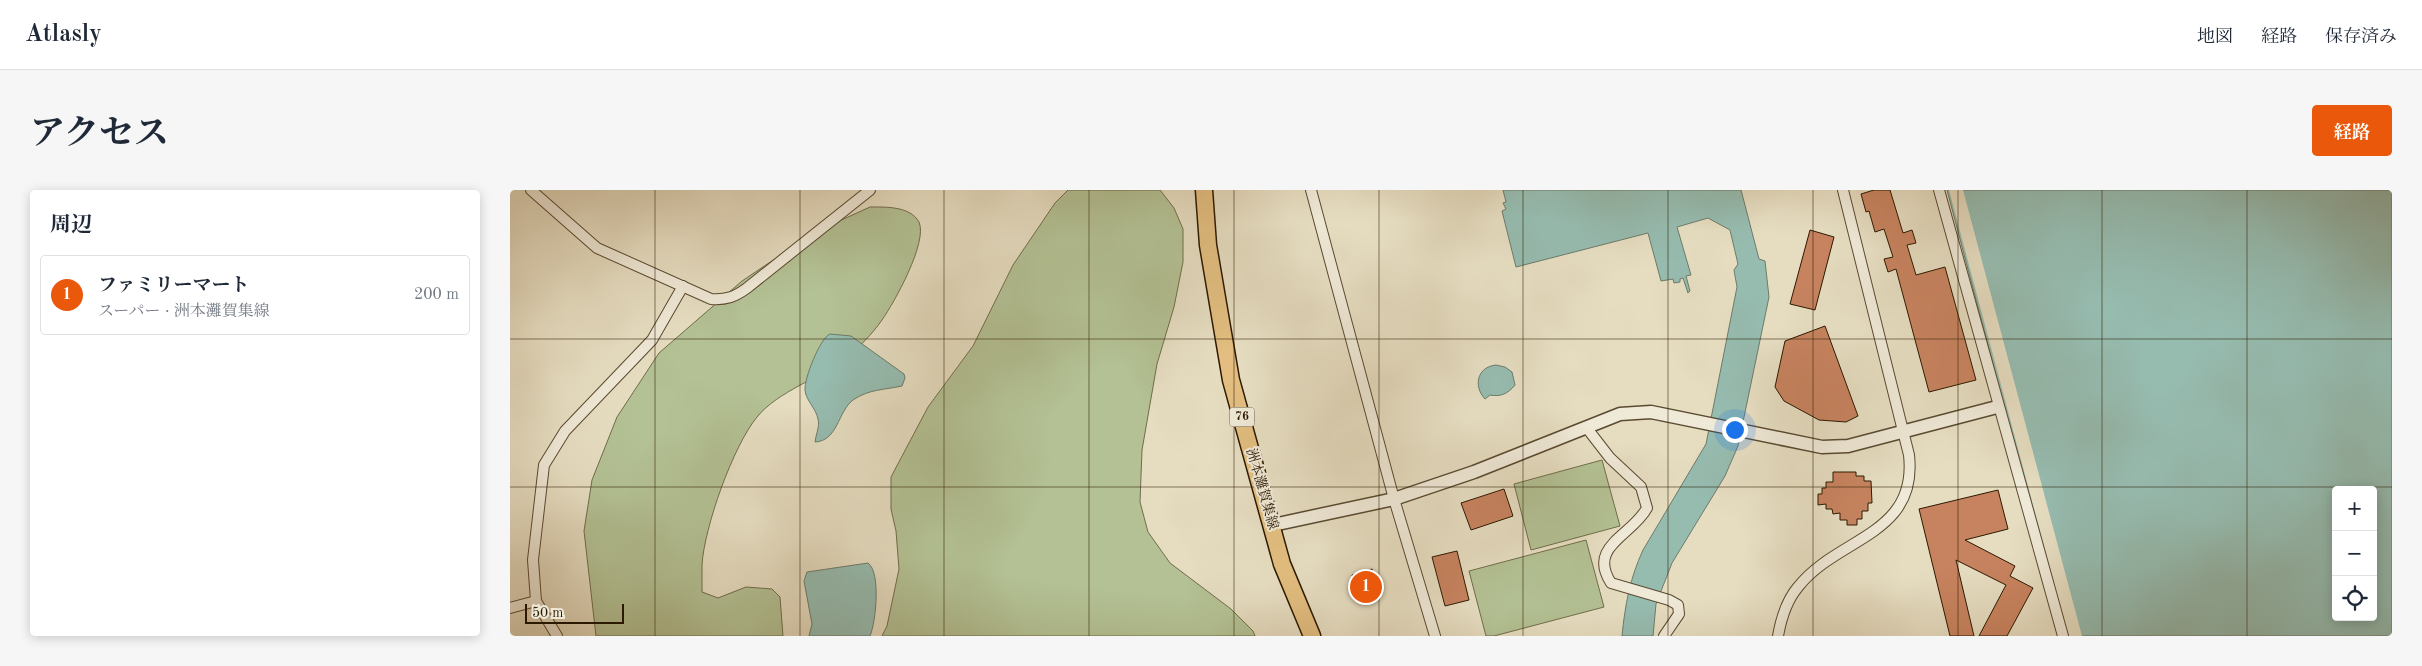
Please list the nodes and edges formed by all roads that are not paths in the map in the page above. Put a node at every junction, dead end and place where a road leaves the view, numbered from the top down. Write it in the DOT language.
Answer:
graph roads {
  1 [pos="531,190"];
  2 [pos="870,190"];
  3 [pos="1204,190"];
  4 [pos="1311,190"];
  5 [pos="1843,190"];
  6 [pos="1939,190"];
  7 [pos="683,286"];
  8 [pos="1998,407"];
  9 [pos="1586,427"];
  10 [pos="1903,431"];
  11 [pos="1394,499"];
  12 [pos="1273,525"];
  13 [pos="536,601"];
  14 [pos="510,608"];
  15 [pos="557,636"];
  16 [pos="1312,636"];
  17 [pos="1435,636"];
  18 [pos="1664,636"];
  19 [pos="1778,636"];
  20 [pos="2063,636"];
  1 -- 7 [label="street"];
  2 -- 7 [label="street"];
  3 -- 12 [label="main road, 洲本灘賀集線 / 76"];
  4 -- 11 [label="street"];
  5 -- 10 [label="street"];
  6 -- 8 [label="street"];
  7 -- 13 [label="street"];
  8 -- 10 [label="street"];
  8 -- 20 [label="street"];
  9 -- 10 [label="street"];
  9 -- 11 [label="street"];
  9 -- 18 [label="street"];
  10 -- 19 [label="street"];
  11 -- 12 [label="street"];
  11 -- 17 [label="street"];
  12 -- 16 [label="main road, 洲本灘賀集線 / 76"];
  13 -- 14 [label="street"];
  13 -- 15 [label="street"];
}
